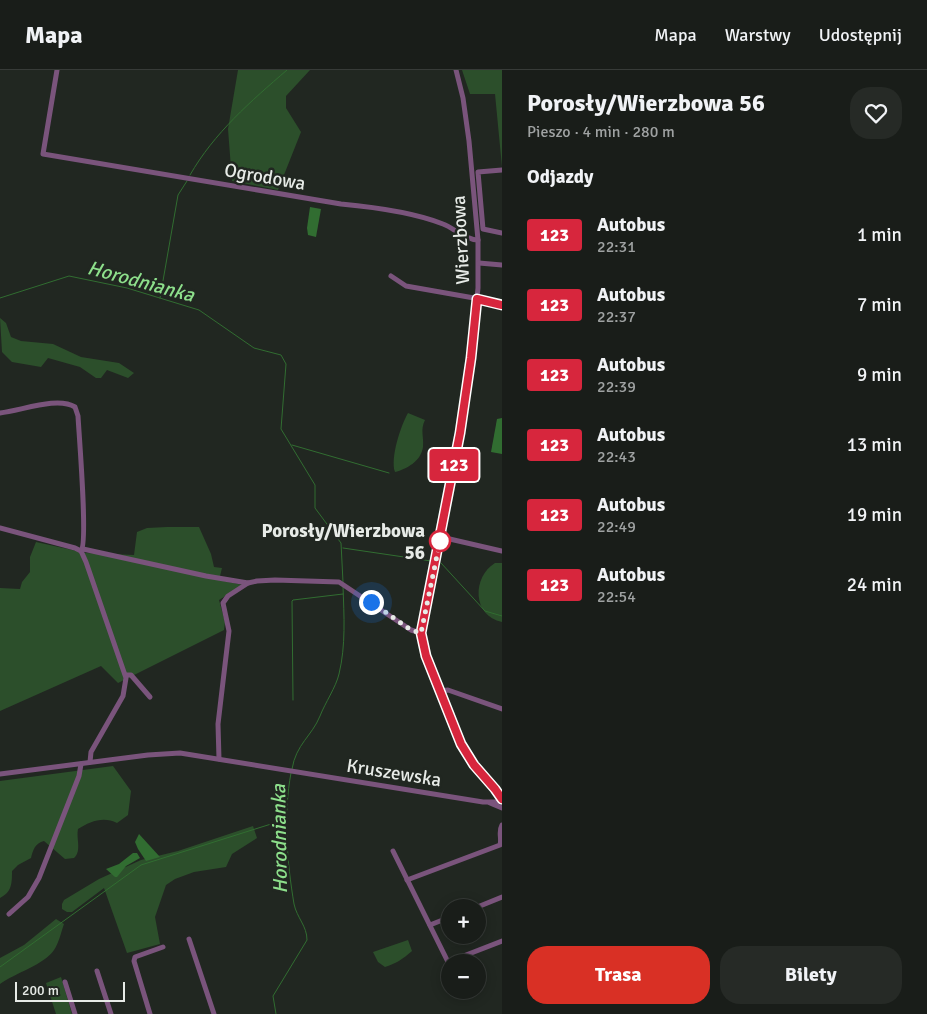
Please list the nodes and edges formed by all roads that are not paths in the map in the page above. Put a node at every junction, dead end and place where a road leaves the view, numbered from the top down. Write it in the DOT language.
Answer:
graph roads {
  1 [pos="57,70"];
  2 [pos="456,70"];
  3 [pos="502,170"];
  4 [pos="475,172"];
  5 [pos="477,229"];
  6 [pos="483,229"];
  7 [pos="502,233"];
  8 [pos="478,240"];
  9 [pos="479,263"];
  10 [pos="502,265"];
  11 [pos="391,276"];
  12 [pos="477,299"];
  13 [pos="502,305"];
  14 [pos="0,413"];
  15 [pos="0,528"];
  16 [pos="441,537"];
  17 [pos="82,550"];
  18 [pos="502,551"];
  19 [pos="248,583"];
  20 [pos="421,633"];
  21 [pos="126,675"];
  22 [pos="440,691"];
  23 [pos="150,697"];
  24 [pos="502,709"];
  25 [pos="219,759"];
  26 [pos="90,762"];
  27 [pos="81,764"];
  28 [pos="0,774"];
  29 [pos="495,789"];
  30 [pos="502,793"];
  31 [pos="502,800"];
  32 [pos="489,802"];
  33 [pos="502,808"];
  34 [pos="502,824"];
  35 [pos="393,851"];
  36 [pos="407,880"];
  37 [pos="502,897"];
  38 [pos="486,904"];
  39 [pos="9,914"];
  40 [pos="441,921"];
  41 [pos="430,925"];
  42 [pos="190,939"];
  43 [pos="502,941"];
  44 [pos="163,947"];
  45 [pos="444,954"];
  46 [pos="472,954"];
  47 [pos="97,971"];
  48 [pos="65,982"];
  49 [pos="75,1014"];
  50 [pos="111,1014"];
  51 [pos="150,1014"];
  52 [pos="214,1014"];
  1 -- 8 [label="street, Ogrodowa"];
  2 -- 4 [label="street, Wierzbowa"];
  3 -- 4 [label="street"];
  4 -- 5 [label="street, Wierzbowa"];
  4 -- 6 [label="street"];
  5 -- 6 [label="street"];
  5 -- 8 [label="street, Wierzbowa"];
  6 -- 7 [label="street"];
  8 -- 9 [label="street, Wierzbowa"];
  9 -- 10 [label="street"];
  9 -- 12 [label="street, Wierzbowa"];
  11 -- 12 [label="street"];
  12 -- 13 [label="street"];
  12 -- 16 [label="street, Wierzbowa"];
  14 -- 17 [label="street"];
  15 -- 17 [label="street"];
  16 -- 18 [label="street"];
  16 -- 20 [label="street, Wierzbowa"];
  17 -- 19 [label="street"];
  17 -- 21 [label="street"];
  19 -- 20 [label="street"];
  19 -- 25 [label="street"];
  20 -- 22 [label="street"];
  21 -- 23 [label="street"];
  21 -- 26 [label="street"];
  22 -- 24 [label="street"];
  22 -- 29 [label="street"];
  25 -- 26 [label="street, Kruszewska"];
  25 -- 32 [label="street, Kruszewska"];
  26 -- 27 [label="street, Kruszewska"];
  27 -- 28 [label="street, Kruszewska"];
  27 -- 39 [label="street"];
  29 -- 30 [label="street"];
  29 -- 31 [label="street"];
  29 -- 32 [label="street"];
  31 -- 32 [label="street, Kruszewska"];
  32 -- 33 [label="street, Kruszewska"];
  34 -- 36 [label="street"];
  35 -- 36 [label="street"];
  36 -- 41 [label="street"];
  37 -- 38 [label="street"];
  40 -- 41 [label="street"];
  41 -- 45 [label="street"];
  42 -- 52 [label="street"];
  43 -- 46 [label="street"];
  44 -- 51 [label="street"];
  47 -- 50 [label="street"];
  48 -- 49 [label="street"];
}
